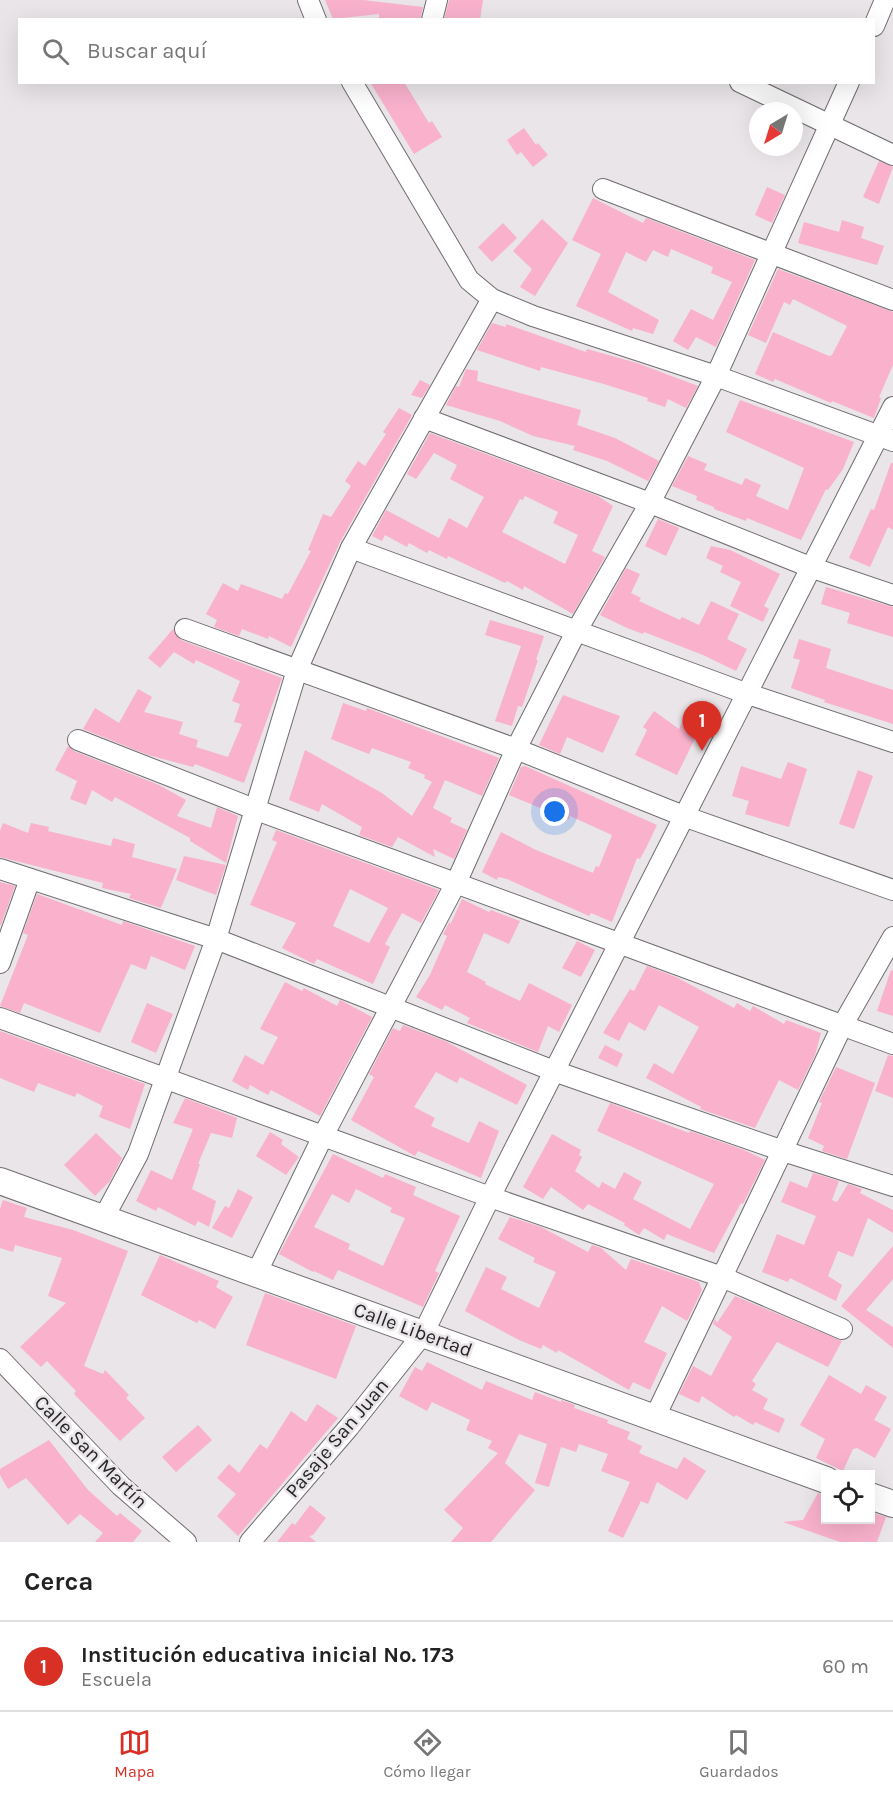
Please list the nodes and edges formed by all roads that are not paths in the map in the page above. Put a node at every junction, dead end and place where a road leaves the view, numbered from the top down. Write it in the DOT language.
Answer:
graph roads {
  1 [pos="308,0"];
  2 [pos="437,0"];
  3 [pos="885,0"];
  4 [pos="315,18"];
  5 [pos="432,18"];
  6 [pos="875,22"];
  7 [pos="353,84"];
  8 [pos="745,84"];
  9 [pos="848,84"];
  10 [pos="830,125"];
  11 [pos="893,155"];
  12 [pos="603,189"];
  13 [pos="773,254"];
  14 [pos="492,299"];
  15 [pos="893,300"];
  16 [pos="716,376"];
  17 [pos="893,407"];
  18 [pos="424,418"];
  19 [pos="885,438"];
  20 [pos="650,503"];
  21 [pos="351,548"];
  22 [pos="810,567"];
  23 [pos="893,595"];
  24 [pos="185,629"];
  25 [pos="577,630"];
  26 [pos="297,670"];
  27 [pos="746,693"];
  28 [pos="78,740"];
  29 [pos="893,742"];
  30 [pos="516,749"];
  31 [pos="254,809"];
  32 [pos="686,817"];
  33 [pos="0,869"];
  34 [pos="30,879"];
  35 [pos="457,881"];
  36 [pos="893,890"];
  37 [pos="893,937"];
  38 [pos="216,939"];
  39 [pos="620,943"];
  40 [pos="0,963"];
  41 [pos="393,1007"];
  42 [pos="0,1018"];
  43 [pos="842,1026"];
  44 [pos="893,1044"];
  45 [pos="554,1071"];
  46 [pos="167,1078"];
  47 [pos="323,1136"];
  48 [pos="783,1151"];
  49 [pos="0,1181"];
  50 [pos="893,1186"];
  51 [pos="490,1197"];
  52 [pos="103,1219"];
  53 [pos="256,1274"];
  54 [pos="723,1277"];
  55 [pos="842,1329"];
  56 [pos="423,1334"];
  57 [pos="3,1369"];
  58 [pos="654,1419"];
  59 [pos="821,1479"];
  60 [pos="875,1499"];
  61 [pos="893,1504"];
  62 [pos="186,1542"];
  63 [pos="250,1542"];
  1 -- 4 [label="street"];
  2 -- 5 [label="street"];
  3 -- 6 [label="street"];
  7 -- 14 [label="street"];
  8 -- 10 [label="street"];
  9 -- 10 [label="street"];
  10 -- 11 [label="street"];
  10 -- 13 [label="street"];
  12 -- 13 [label="street"];
  13 -- 15 [label="street"];
  13 -- 16 [label="street"];
  14 -- 16 [label="street"];
  14 -- 18 [label="street"];
  16 -- 19 [label="street"];
  16 -- 20 [label="street"];
  17 -- 19 [label="street, Pasaje San Juan"];
  18 -- 20 [label="street"];
  18 -- 21 [label="street"];
  19 -- 22 [label="street, Pasaje San Juan"];
  20 -- 22 [label="street"];
  20 -- 25 [label="street"];
  21 -- 25 [label="street"];
  21 -- 26 [label="street"];
  22 -- 23 [label="street"];
  22 -- 27 [label="street, Pasaje San Juan"];
  24 -- 26 [label="street"];
  25 -- 27 [label="street"];
  25 -- 30 [label="street"];
  26 -- 30 [label="street"];
  26 -- 31 [label="street"];
  27 -- 29 [label="street"];
  27 -- 32 [label="street, Pasaje San Juan"];
  28 -- 31 [label="street"];
  30 -- 32 [label="street"];
  30 -- 35 [label="street"];
  31 -- 35 [label="street"];
  31 -- 38 [label="street"];
  32 -- 36 [label="street"];
  32 -- 39 [label="street, Pasaje San Juan"];
  33 -- 34 [label="street"];
  34 -- 38 [label="street"];
  34 -- 40 [label="street"];
  35 -- 39 [label="street"];
  35 -- 41 [label="street"];
  37 -- 43 [label="street"];
  38 -- 41 [label="street"];
  38 -- 46 [label="street"];
  39 -- 43 [label="street"];
  39 -- 45 [label="street, Pasaje San Juan"];
  41 -- 45 [label="street"];
  41 -- 47 [label="street"];
  42 -- 46 [label="street"];
  43 -- 44 [label="street"];
  43 -- 48 [label="street"];
  45 -- 48 [label="street"];
  45 -- 51 [label="street, Pasaje San Juan"];
  46 -- 47 [label="street"];
  46 -- 52 [label="street"];
  47 -- 51 [label="street"];
  47 -- 53 [label="street"];
  48 -- 50 [label="street"];
  48 -- 54 [label="street"];
  49 -- 52 [label="street, Calle Libertad"];
  51 -- 54 [label="street"];
  51 -- 56 [label="street, Pasaje San Juan"];
  52 -- 53 [label="street, Calle Libertad"];
  53 -- 56 [label="street, Calle Libertad"];
  54 -- 55 [label="street"];
  54 -- 58 [label="street"];
  56 -- 58 [label="street, Calle Libertad"];
  56 -- 63 [label="street, Pasaje San Juan"];
  57 -- 62 [label="street, Calle San Martín"];
  58 -- 59 [label="street, Calle Libertad"];
  60 -- 61 [label="street"];
}
